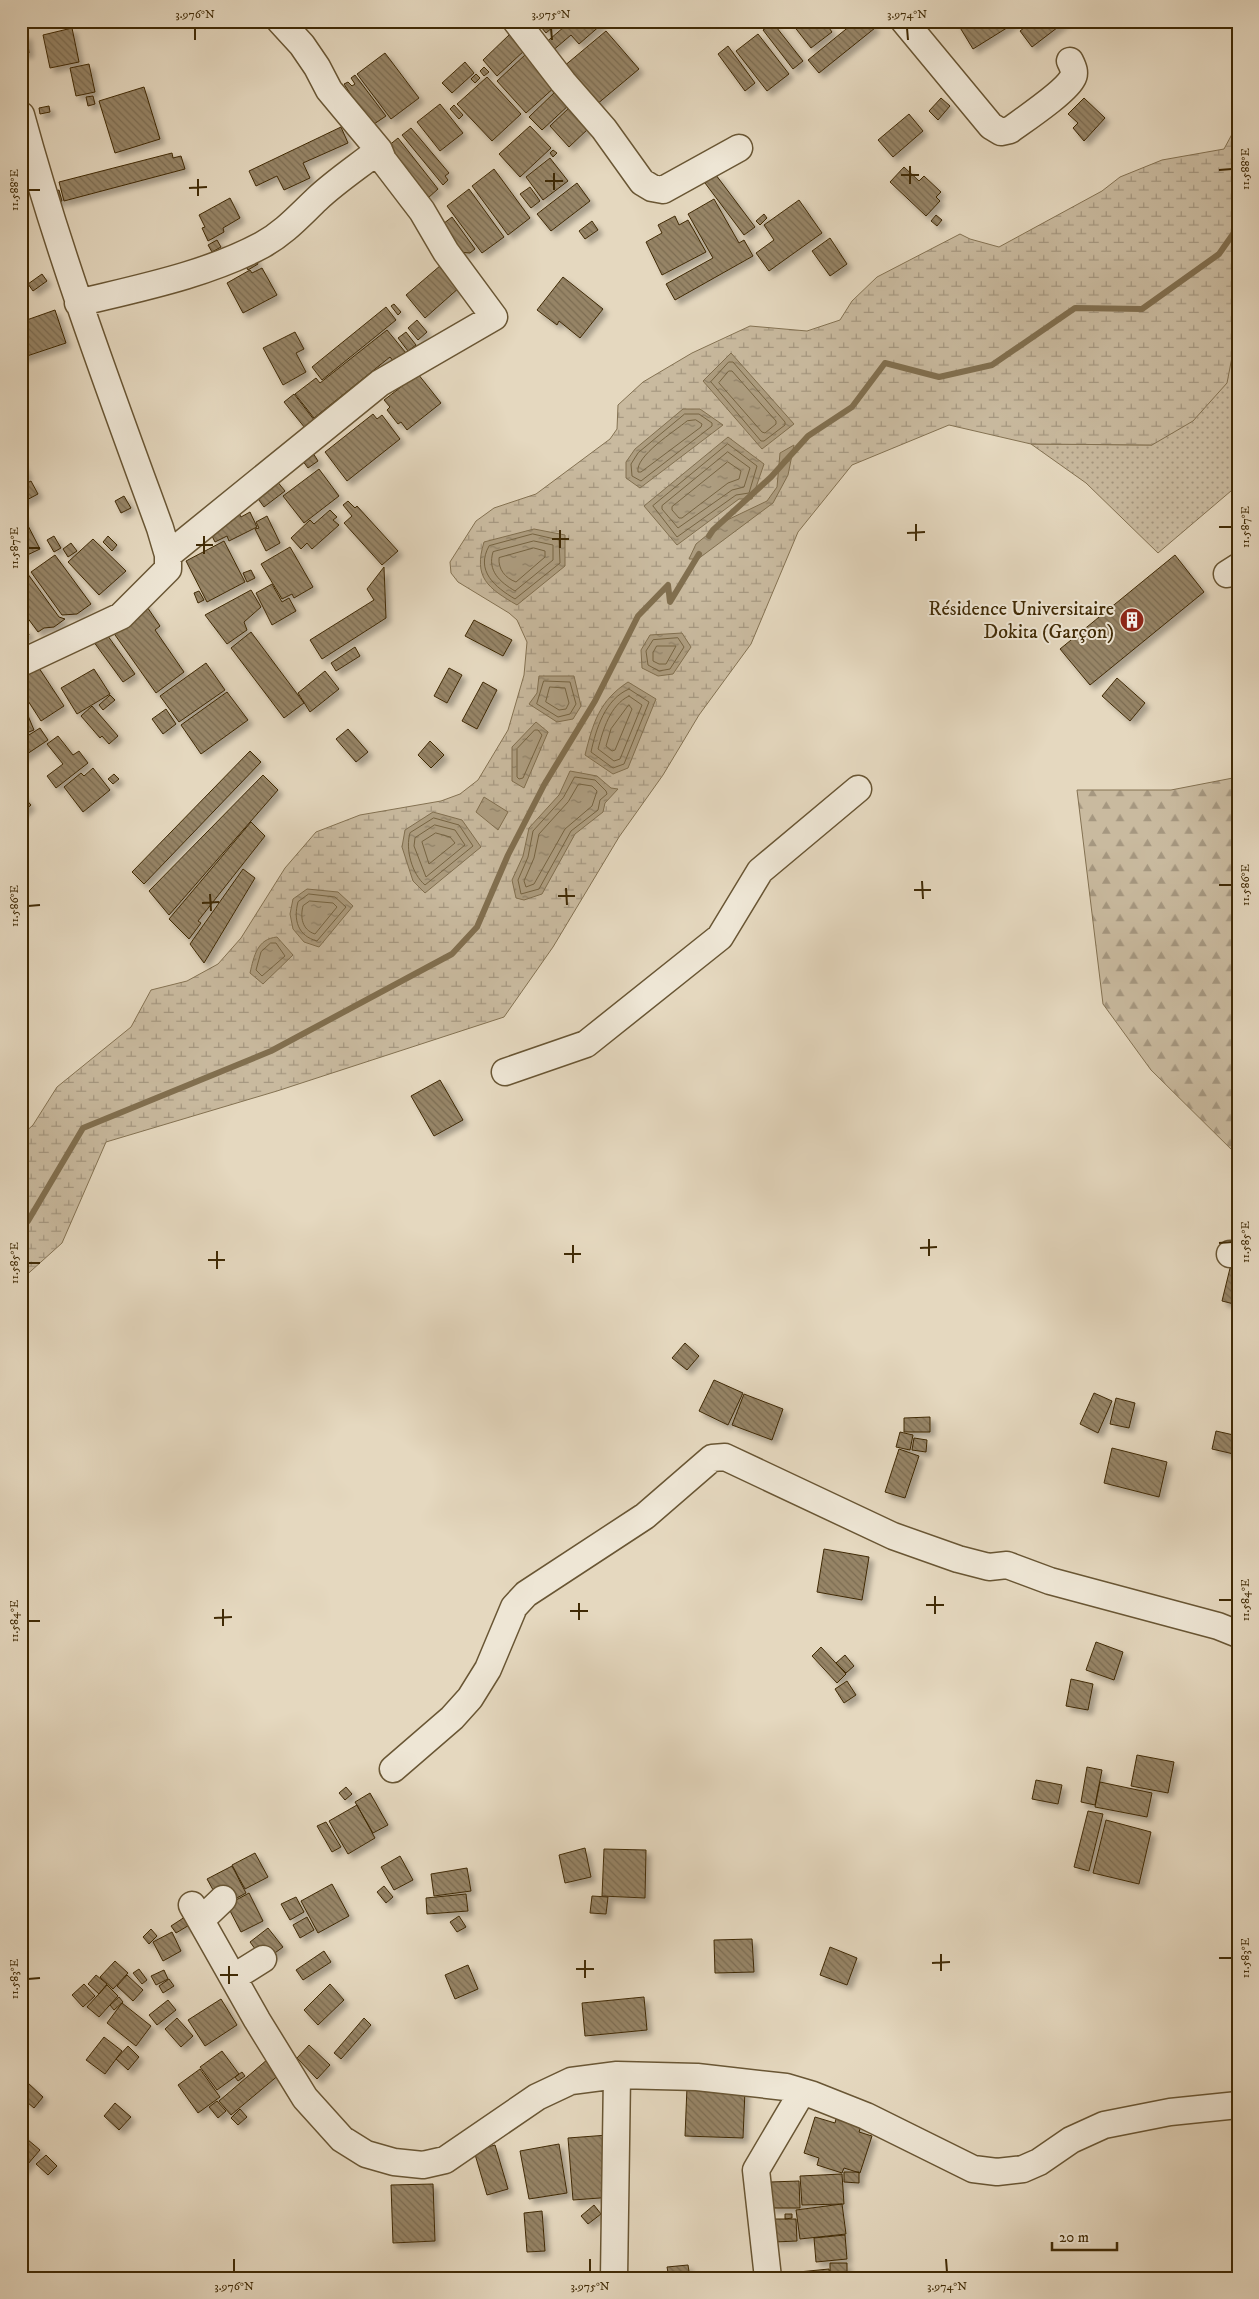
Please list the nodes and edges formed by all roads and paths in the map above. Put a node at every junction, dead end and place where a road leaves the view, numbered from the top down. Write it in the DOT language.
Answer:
graph roads {
  1 [pos="280,21"];
  2 [pos="516,21"];
  3 [pos="904,21"];
  4 [pos="1070,61"];
  5 [pos="21,115"];
  6 [pos="739,148"];
  7 [pos="379,150"];
  8 [pos="78,303"];
  9 [pos="168,555"];
  10 [pos="21,663"];
  11 [pos="858,789"];
  12 [pos="505,1072"];
  13 [pos="1238,1634"];
  14 [pos="393,1769"];
  15 [pos="223,1899"];
  16 [pos="263,1959"];
  17 [pos="234,1977"];
  18 [pos="617,2075"];
  19 [pos="802,2092"];
  20 [pos="1238,2105"];
  21 [pos="614,2278"];
  22 [pos="768,2278"];
  1 -- 7 [label="street"];
  2 -- 6 [label="street"];
  3 -- 4 [label="street"];
  5 -- 8 [label="street"];
  7 -- 8 [label="street"];
  7 -- 9 [label="street"];
  8 -- 9 [label="street"];
  9 -- 10 [label="street"];
  11 -- 12 [label="street"];
  13 -- 14 [label="street"];
  15 -- 17 [label="street"];
  16 -- 17 [label="street"];
  17 -- 18 [label="street"];
  18 -- 19 [label="street"];
  18 -- 21 [label="street"];
  19 -- 20 [label="street"];
  19 -- 22 [label="street"];
}
